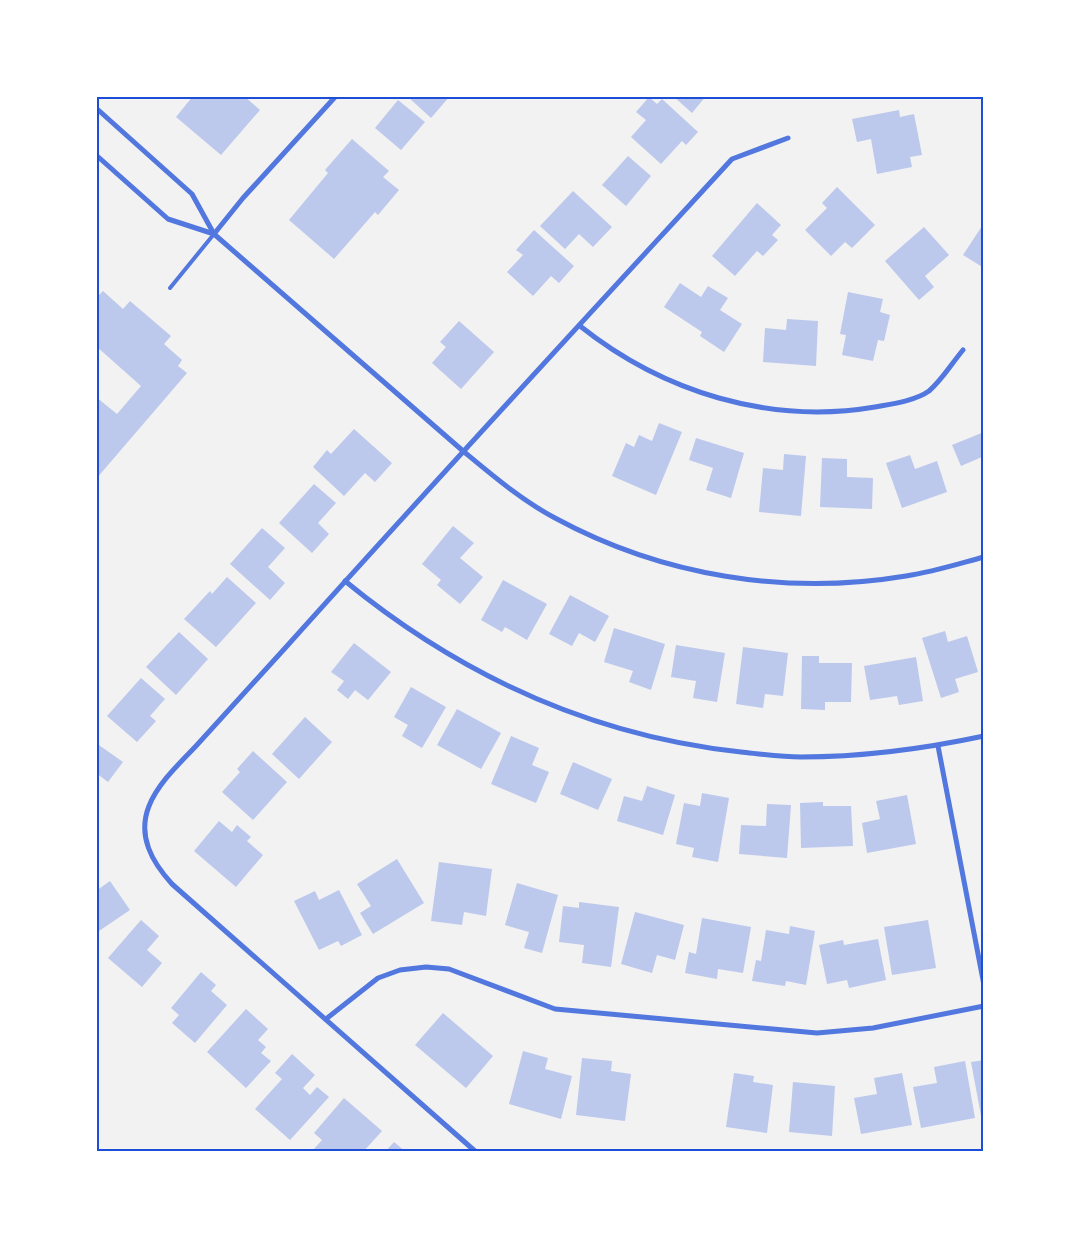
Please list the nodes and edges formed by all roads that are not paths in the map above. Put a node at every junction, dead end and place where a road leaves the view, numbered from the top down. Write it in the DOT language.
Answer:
graph roads {
  1 [pos="336,96"];
  2 [pos="96,108"];
  3 [pos="788,138"];
  4 [pos="96,155"];
  5 [pos="214,234"];
  6 [pos="170,288"];
  7 [pos="580,326"];
  8 [pos="963,350"];
  9 [pos="463,451"];
  10 [pos="984,557"];
  11 [pos="345,581"];
  12 [pos="984,736"];
  13 [pos="938,746"];
  14 [pos="984,985"];
  15 [pos="984,1006"];
  16 [pos="326,1019"];
  17 [pos="474,1150"];
  1 -- 5 [label="street"];
  2 -- 5 [label="street"];
  3 -- 7 [label="street"];
  4 -- 5 [label="street"];
  5 -- 6 [label="lane"];
  5 -- 9 [label="street"];
  7 -- 8 [label="street"];
  7 -- 9 [label="street"];
  9 -- 10 [label="street"];
  9 -- 11 [label="street"];
  11 -- 13 [label="street"];
  11 -- 16 [label="street"];
  12 -- 13 [label="street"];
  13 -- 14 [label="street"];
  15 -- 16 [label="street"];
  16 -- 17 [label="street"];
}
